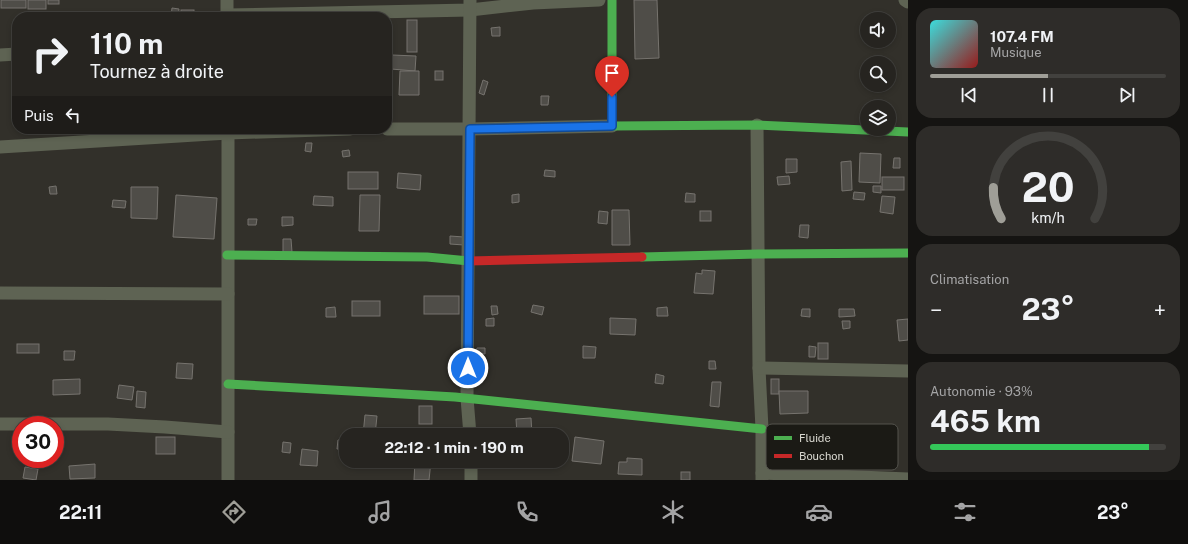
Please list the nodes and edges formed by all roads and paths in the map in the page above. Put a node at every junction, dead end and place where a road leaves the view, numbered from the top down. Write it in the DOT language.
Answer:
graph roads {
  1 [pos="228,0"];
  2 [pos="599,0"];
  3 [pos="612,0"];
  4 [pos="905,0"];
  5 [pos="908,2"];
  6 [pos="470,5"];
  7 [pos="227,12"];
  8 [pos="315,12"];
  9 [pos="12,54"];
  10 [pos="0,55"];
  11 [pos="612,126"];
  12 [pos="757,126"];
  13 [pos="392,129"];
  14 [pos="470,129"];
  15 [pos="908,132"];
  16 [pos="185,134"];
  17 [pos="228,134"];
  18 [pos="0,147"];
  19 [pos="908,253"];
  20 [pos="758,254"];
  21 [pos="228,255"];
  22 [pos="468,261"];
  23 [pos="0,293"];
  24 [pos="228,294"];
  25 [pos="759,368"];
  26 [pos="908,371"];
  27 [pos="228,384"];
  28 [pos="467,398"];
  29 [pos="0,424"];
  30 [pos="469,428"];
  31 [pos="762,429"];
  32 [pos="228,432"];
  33 [pos="471,468"];
  34 [pos="762,476"];
  35 [pos="908,479"];
  36 [pos="228,480"];
  37 [pos="471,480"];
  1 -- 7 [label="street"];
  2 -- 6 [label="street"];
  3 -- 11 [label="street"];
  4 -- 5 [label="street"];
  6 -- 8 [label="street"];
  6 -- 14 [label="street"];
  9 -- 10 [label="street"];
  11 -- 12 [label="street"];
  11 -- 14 [label="street"];
  12 -- 15 [label="street"];
  12 -- 20 [label="street"];
  13 -- 14 [label="street"];
  14 -- 22 [label="street"];
  16 -- 18 [label="street"];
  17 -- 21 [label="street"];
  19 -- 20 [label="street"];
  20 -- 22 [label="street"];
  20 -- 25 [label="street"];
  21 -- 22 [label="street"];
  21 -- 24 [label="street"];
  22 -- 28 [label="street"];
  23 -- 24 [label="street"];
  24 -- 27 [label="street"];
  25 -- 26 [label="street"];
  25 -- 31 [label="street"];
  27 -- 28 [label="street"];
  27 -- 32 [label="street"];
  28 -- 30 [label="street"];
  28 -- 31 [label="street"];
  29 -- 32 [label="street"];
  31 -- 34 [label="street"];
  32 -- 36 [label="street"];
  33 -- 37 [label="street"];
  34 -- 35 [label="street"];
}
